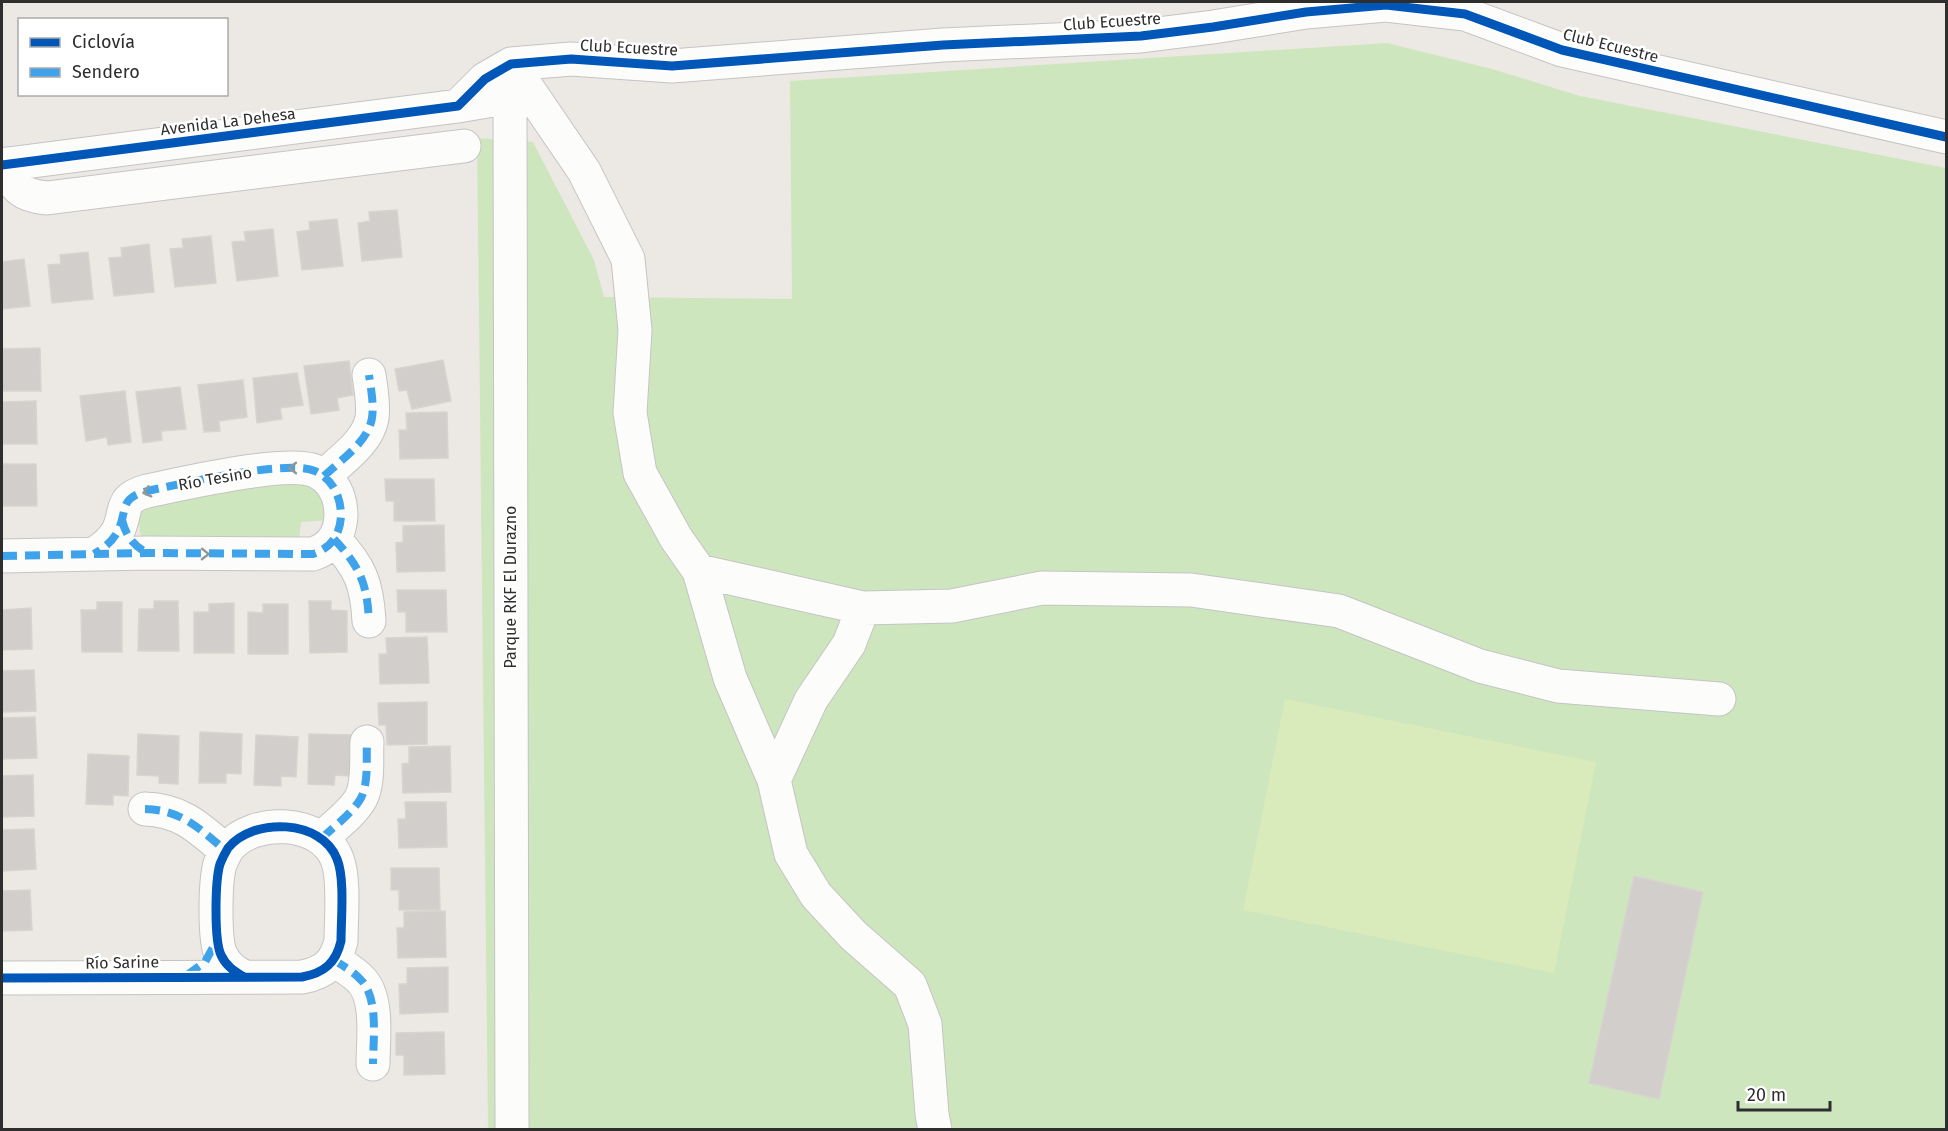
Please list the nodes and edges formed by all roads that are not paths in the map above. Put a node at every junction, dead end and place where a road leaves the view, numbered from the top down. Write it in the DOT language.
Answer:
graph roads {
  1 [pos="512,64"];
  2 [pos="458,106"];
  3 [pos="1947,137"];
  4 [pos="464,147"];
  5 [pos="4,164"];
  6 [pos="369,375"];
  7 [pos="324,476"];
  8 [pos="122,520"];
  9 [pos="334,539"];
  10 [pos="147,553"];
  11 [pos="94,554"];
  12 [pos="2,556"];
  13 [pos="699,571"];
  14 [pos="863,608"];
  15 [pos="369,621"];
  16 [pos="1719,699"];
  17 [pos="367,742"];
  18 [pos="774,780"];
  19 [pos="145,809"];
  20 [pos="322,838"];
  21 [pos="226,851"];
  22 [pos="216,942"];
  23 [pos="334,960"];
  24 [pos="184,976"];
  25 [pos="244,976"];
  26 [pos="2,978"];
  27 [pos="373,1065"];
  28 [pos="512,1130"];
  29 [pos="935,1130"];
  1 -- 2 [label="street, Club Ecuestre"];
  1 -- 3 [label="street, Club Ecuestre"];
  1 -- 13 [label="street"];
  2 -- 5 [label="street, Avenida La Dehesa"];
  2 -- 28 [label="street, Parque RKF El Durazno"];
  4 -- 5 [label="street, Avenida La Dehesa"];
  6 -- 7 [label="street"];
  7 -- 8 [label="street, Río Tesino, one-way"];
  7 -- 9 [label="street"];
  8 -- 10 [label="street"];
  8 -- 11 [label="street, Río Tesino"];
  10 -- 9 [label="street, one-way"];
  9 -- 15 [label="street"];
  10 -- 11 [label="street"];
  11 -- 12 [label="street"];
  13 -- 14 [label="street"];
  13 -- 18 [label="street"];
  14 -- 16 [label="street"];
  14 -- 18 [label="street"];
  17 -- 20 [label="street"];
  18 -- 29 [label="street"];
  19 -- 21 [label="street"];
  20 -- 21 [label="street"];
  20 -- 23 [label="street"];
  21 -- 22 [label="street"];
  22 -- 24 [label="street"];
  22 -- 25 [label="street"];
  23 -- 25 [label="street, Río Sarine"];
  23 -- 27 [label="street"];
  24 -- 25 [label="street, Río Sarine"];
  24 -- 26 [label="street, Río Sarine"];
}
